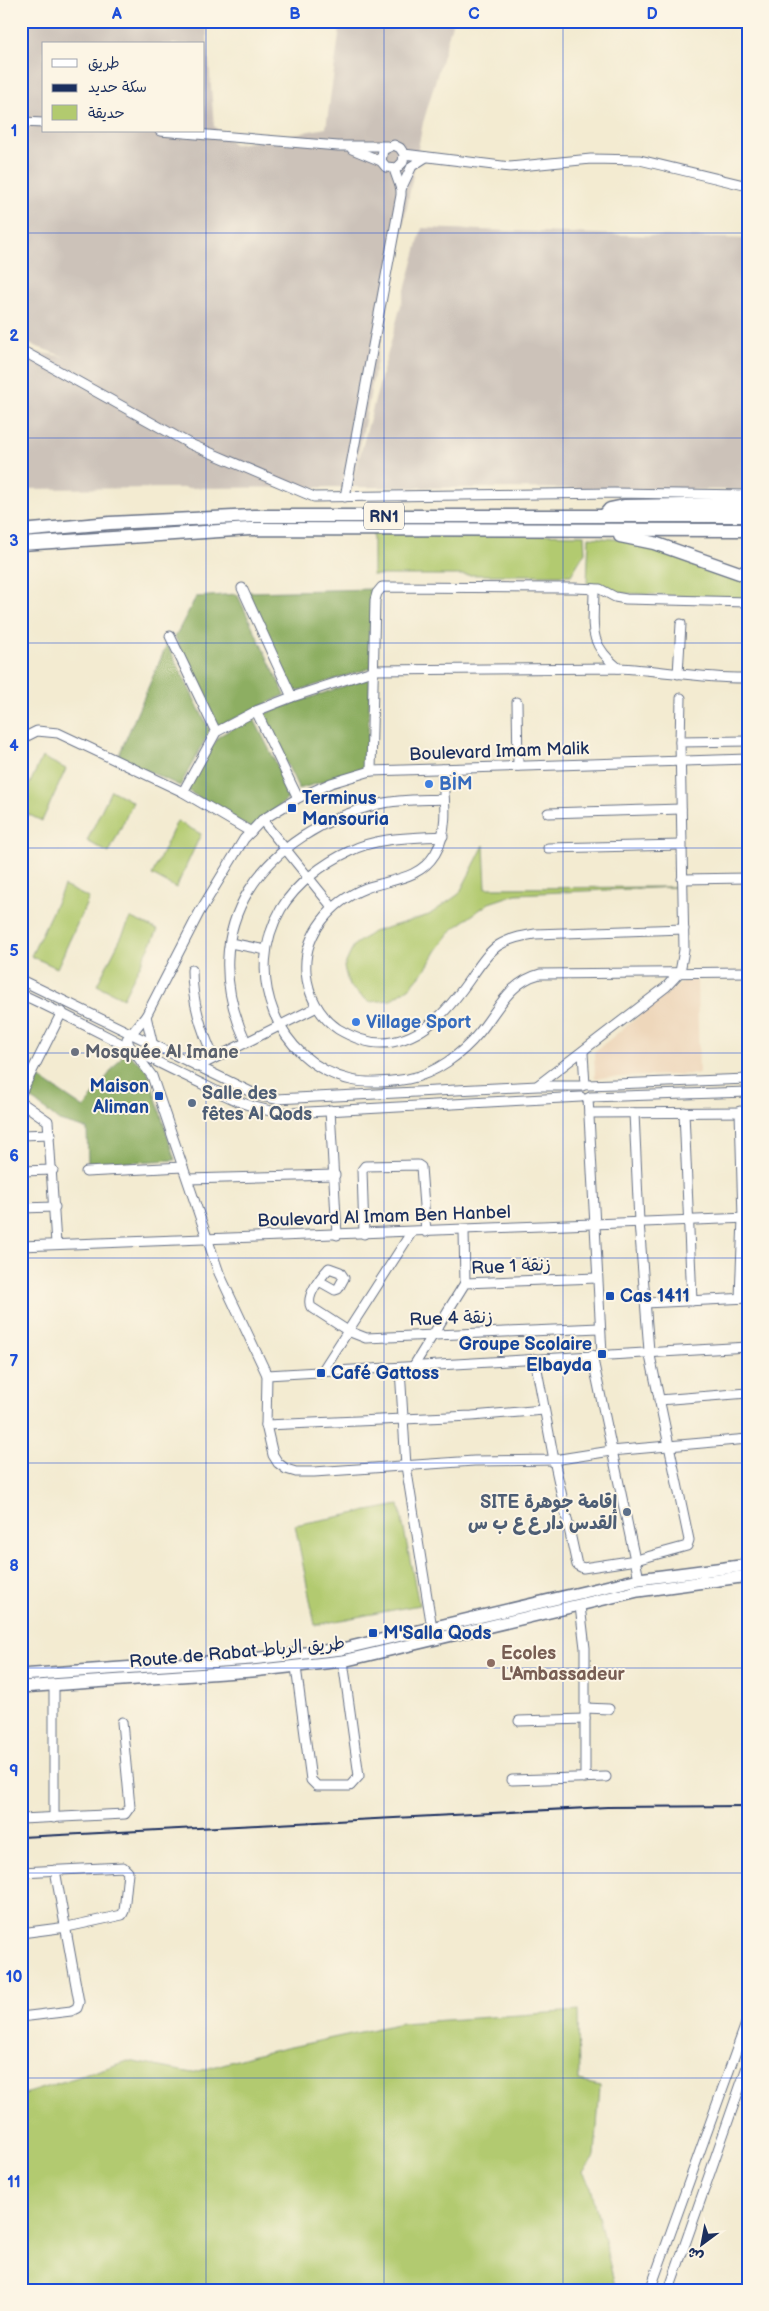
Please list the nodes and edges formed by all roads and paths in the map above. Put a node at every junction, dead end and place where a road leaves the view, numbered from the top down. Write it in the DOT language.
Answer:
graph roads {
  1 [pos="745,21"];
  2 [pos="748,26"];
  3 [pos="21,122"];
  4 [pos="42,123"];
  5 [pos="172,132"];
  6 [pos="338,146"];
  7 [pos="387,146"];
  8 [pos="404,154"];
  9 [pos="426,157"];
  10 [pos="381,161"];
  11 [pos="394,169"];
  12 [pos="748,186"];
  13 [pos="401,189"];
  14 [pos="21,350"];
  15 [pos="345,497"];
  16 [pos="747,497"];
  17 [pos="604,516"];
  18 [pos="748,516"];
  19 [pos="580,529"];
  20 [pos="748,530"];
  21 [pos="21,531"];
  22 [pos="21,544"];
  23 [pos="748,576"];
  24 [pos="242,588"];
  25 [pos="594,589"];
  26 [pos="748,602"];
  27 [pos="681,624"];
  28 [pos="170,636"];
  29 [pos="618,668"];
  30 [pos="375,670"];
  31 [pos="678,674"];
  32 [pos="748,678"];
  33 [pos="292,697"];
  34 [pos="681,698"];
  35 [pos="517,702"];
  36 [pos="256,711"];
  37 [pos="216,732"];
  38 [pos="21,739"];
  39 [pos="748,741"];
  40 [pos="680,742"];
  41 [pos="748,759"];
  42 [pos="679,760"];
  43 [pos="518,766"];
  44 [pos="442,769"];
  45 [pos="371,771"];
  46 [pos="183,792"];
  47 [pos="298,798"];
  48 [pos="444,799"];
  49 [pos="681,809"];
  50 [pos="548,813"];
  51 [pos="262,820"];
  52 [pos="251,832"];
  53 [pos="442,836"];
  54 [pos="682,845"];
  55 [pos="285,848"];
  56 [pos="548,848"];
  57 [pos="309,878"];
  58 [pos="748,878"];
  59 [pos="682,879"];
  60 [pos="333,908"];
  61 [pos="684,929"];
  62 [pos="230,943"];
  63 [pos="266,950"];
  64 [pos="192,970"];
  65 [pos="680,972"];
  66 [pos="748,972"];
  67 [pos="21,980"];
  68 [pos="31,985"];
  69 [pos="23,997"];
  70 [pos="317,1007"];
  71 [pos="62,1012"];
  72 [pos="146,1016"];
  73 [pos="278,1026"];
  74 [pos="132,1033"];
  75 [pos="246,1042"];
  76 [pos="152,1044"];
  77 [pos="132,1048"];
  78 [pos="583,1053"];
  79 [pos="214,1058"];
  80 [pos="154,1060"];
  81 [pos="197,1066"];
  82 [pos="152,1076"];
  83 [pos="748,1079"];
  84 [pos="585,1085"];
  85 [pos="538,1086"];
  86 [pos="748,1092"];
  87 [pos="21,1093"];
  88 [pos="587,1097"];
  89 [pos="21,1102"];
  90 [pos="330,1110"];
  91 [pos="684,1112"];
  92 [pos="744,1112"];
  93 [pos="589,1113"];
  94 [pos="634,1114"];
  95 [pos="50,1134"];
  96 [pos="21,1135"];
  97 [pos="183,1167"];
  98 [pos="53,1170"];
  99 [pos="21,1171"];
  100 [pos="86,1172"];
  101 [pos="335,1175"];
  102 [pos="188,1179"];
  103 [pos="55,1207"];
  104 [pos="21,1208"];
  105 [pos="746,1218"];
  106 [pos="689,1221"];
  107 [pos="639,1222"];
  108 [pos="595,1224"];
  109 [pos="464,1230"];
  110 [pos="426,1232"];
  111 [pos="411,1233"];
  112 [pos="364,1234"];
  113 [pos="337,1235"];
  114 [pos="206,1238"];
  115 [pos="56,1244"];
  116 [pos="21,1246"];
  117 [pos="597,1278"];
  118 [pos="319,1281"];
  119 [pos="465,1283"];
  120 [pos="744,1298"];
  121 [pos="692,1301"];
  122 [pos="645,1303"];
  123 [pos="599,1328"];
  124 [pos="348,1331"];
  125 [pos="434,1334"];
  126 [pos="748,1347"];
  127 [pos="649,1351"];
  128 [pos="602,1354"];
  129 [pos="592,1355"];
  130 [pos="535,1359"];
  131 [pos="413,1367"];
  132 [pos="400,1369"];
  133 [pos="321,1373"];
  134 [pos="267,1375"];
  135 [pos="748,1393"];
  136 [pos="659,1400"];
  137 [pos="544,1410"];
  138 [pos="402,1420"];
  139 [pos="266,1425"];
  140 [pos="748,1439"];
  141 [pos="669,1444"];
  142 [pos="611,1450"];
  143 [pos="554,1460"];
  144 [pos="406,1466"];
  145 [pos="636,1560"];
  146 [pos="748,1565"];
  147 [pos="748,1576"];
  148 [pos="639,1579"];
  149 [pos="580,1606"];
  150 [pos="432,1628"];
  151 [pos="343,1662"];
  152 [pos="296,1667"];
  153 [pos="21,1675"];
  154 [pos="54,1686"];
  155 [pos="21,1688"];
  156 [pos="585,1708"];
  157 [pos="609,1709"];
  158 [pos="585,1719"];
  159 [pos="519,1721"];
  160 [pos="122,1722"];
  161 [pos="606,1777"];
  162 [pos="585,1778"];
  163 [pos="512,1780"];
  164 [pos="54,1818"];
  165 [pos="21,1819"];
  166 [pos="55,1870"];
  167 [pos="21,1872"];
  168 [pos="67,1928"];
  169 [pos="21,1933"];
  170 [pos="21,2017"];
  171 [pos="748,2018"];
  172 [pos="748,2064"];
  173 [pos="650,2290"];
  174 [pos="669,2290"];
  1 -- 2 [label="street"];
  3 -- 4 [label="street"];
  5 -- 6 [label="street"];
  6 -- 7 [label="street"];
  6 -- 10 [label="street"];
  7 -- 8 [label="street"];
  7 -- 10 [label="street"];
  8 -- 9 [label="street"];
  8 -- 11 [label="street"];
  9 -- 12 [label="street"];
  9 -- 13 [label="street"];
  10 -- 11 [label="street"];
  11 -- 13 [label="street"];
  13 -- 15 [label="street"];
  14 -- 15 [label="street"];
  15 -- 16 [label="street"];
  16 -- 17 [label="highway"];
  17 -- 18 [label="highway, RN1"];
  17 -- 21 [label="highway, RN1"];
  19 -- 20 [label="highway, RN1"];
  19 -- 22 [label="highway, RN1"];
  19 -- 23 [label="highway"];
  24 -- 33 [label="street"];
  25 -- 26 [label="street"];
  25 -- 29 [label="street"];
  25 -- 30 [label="street"];
  27 -- 31 [label="street"];
  28 -- 37 [label="street"];
  29 -- 30 [label="street"];
  29 -- 31 [label="street"];
  30 -- 33 [label="street"];
  30 -- 45 [label="street"];
  31 -- 32 [label="street"];
  33 -- 36 [label="street"];
  34 -- 40 [label="street"];
  35 -- 43 [label="street"];
  36 -- 37 [label="street"];
  36 -- 47 [label="street"];
  37 -- 46 [label="street"];
  38 -- 46 [label="street"];
  39 -- 40 [label="street"];
  40 -- 42 [label="street"];
  41 -- 42 [label="street, Boulevard Imam Malik"];
  42 -- 43 [label="street, Boulevard Imam Malik"];
  42 -- 49 [label="street"];
  43 -- 44 [label="street, Boulevard Imam Malik"];
  44 -- 45 [label="street, Boulevard Imam Malik"];
  44 -- 48 [label="street"];
  45 -- 47 [label="street, Boulevard Imam Malik"];
  46 -- 52 [label="street"];
  47 -- 51 [label="street, Boulevard Imam Malik"];
  48 -- 53 [label="street"];
  48 -- 55 [label="street"];
  49 -- 50 [label="street"];
  49 -- 54 [label="street"];
  51 -- 52 [label="street, Boulevard Imam Malik"];
  51 -- 55 [label="street"];
  52 -- 72 [label="street, Boulevard Imam Malik"];
  53 -- 57 [label="street"];
  53 -- 60 [label="street"];
  54 -- 56 [label="street"];
  54 -- 59 [label="street"];
  55 -- 57 [label="street"];
  55 -- 62 [label="street"];
  57 -- 60 [label="street"];
  57 -- 63 [label="street"];
  58 -- 59 [label="street"];
  59 -- 61 [label="street"];
  60 -- 70 [label="street"];
  61 -- 65 [label="street"];
  61 -- 70 [label="street"];
  62 -- 63 [label="street"];
  62 -- 75 [label="street"];
  63 -- 73 [label="street"];
  64 -- 79 [label="street"];
  65 -- 66 [label="street"];
  65 -- 73 [label="street"];
  65 -- 78 [label="street"];
  67 -- 68 [label="street"];
  68 -- 69 [label="street"];
  68 -- 74 [label="street"];
  69 -- 71 [label="street"];
  70 -- 73 [label="street"];
  71 -- 77 [label="street"];
  71 -- 87 [label="street"];
  72 -- 74 [label="street, Boulevard Imam Malik"];
  72 -- 76 [label="street"];
  73 -- 75 [label="street"];
  74 -- 76 [label="street"];
  74 -- 77 [label="street"];
  75 -- 79 [label="street"];
  76 -- 80 [label="street"];
  76 -- 81 [label="street"];
  77 -- 80 [label="street"];
  77 -- 82 [label="street"];
  78 -- 84 [label="street"];
  78 -- 85 [label="street"];
  79 -- 81 [label="street"];
  80 -- 82 [label="street"];
  80 -- 90 [label="street"];
  81 -- 85 [label="street"];
  82 -- 97 [label="street"];
  83 -- 84 [label="street"];
  84 -- 85 [label="street"];
  84 -- 88 [label="street"];
  86 -- 88 [label="street"];
  88 -- 90 [label="street"];
  88 -- 93 [label="street"];
  89 -- 95 [label="street"];
  90 -- 101 [label="street"];
  91 -- 92 [label="street"];
  91 -- 94 [label="street"];
  91 -- 106 [label="street"];
  92 -- 105 [label="street"];
  93 -- 94 [label="street"];
  93 -- 108 [label="street"];
  94 -- 107 [label="street"];
  95 -- 96 [label="street"];
  95 -- 98 [label="street"];
  97 -- 100 [label="street"];
  97 -- 102 [label="street"];
  98 -- 99 [label="street"];
  98 -- 103 [label="street"];
  101 -- 102 [label="street"];
  101 -- 113 [label="street"];
  102 -- 114 [label="street"];
  103 -- 104 [label="street"];
  103 -- 115 [label="street"];
  105 -- 106 [label="street, Boulevard Al Imam Ben Hanbel"];
  105 -- 120 [label="street"];
  106 -- 107 [label="street, Boulevard Al Imam Ben Hanbel"];
  106 -- 121 [label="street"];
  107 -- 108 [label="street, Boulevard Al Imam Ben Hanbel"];
  107 -- 122 [label="street"];
  108 -- 109 [label="street, Boulevard Al Imam Ben Hanbel"];
  108 -- 117 [label="street"];
  109 -- 110 [label="street, Boulevard Al Imam Ben Hanbel"];
  109 -- 119 [label="street"];
  110 -- 111 [label="street, Boulevard Al Imam Ben Hanbel"];
  110 -- 112 [label="street"];
  111 -- 112 [label="street, Boulevard Al Imam Ben Hanbel"];
  111 -- 124 [label="street"];
  112 -- 113 [label="street, Boulevard Al Imam Ben Hanbel"];
  113 -- 114 [label="street, Boulevard Al Imam Ben Hanbel"];
  114 -- 115 [label="street, Boulevard Al Imam Ben Hanbel"];
  114 -- 134 [label="street"];
  115 -- 116 [label="street, Boulevard Al Imam Ben Hanbel"];
  117 -- 119 [label="street, Rue 1 زنقة"];
  117 -- 123 [label="street"];
  118 -- 124 [label="street, Rue 4 زنقة"];
  119 -- 125 [label="street, Rue 1 زنقة"];
  120 -- 121 [label="street"];
  121 -- 122 [label="street"];
  122 -- 127 [label="street"];
  123 -- 125 [label="street, Rue 4 زنقة"];
  123 -- 128 [label="street"];
  124 -- 125 [label="street, Rue 4 زنقة"];
  124 -- 133 [label="street"];
  125 -- 131 [label="street, Rue 1 زنقة"];
  126 -- 127 [label="street"];
  127 -- 128 [label="street"];
  127 -- 136 [label="street"];
  128 -- 129 [label="street"];
  129 -- 130 [label="street"];
  129 -- 142 [label="street"];
  130 -- 131 [label="street"];
  130 -- 137 [label="street"];
  131 -- 132 [label="street"];
  132 -- 133 [label="street"];
  132 -- 138 [label="street"];
  133 -- 134 [label="street"];
  134 -- 139 [label="street"];
  135 -- 136 [label="street"];
  136 -- 141 [label="street"];
  137 -- 138 [label="street"];
  137 -- 143 [label="street"];
  138 -- 139 [label="street"];
  138 -- 144 [label="street"];
  139 -- 144 [label="street"];
  140 -- 141 [label="street"];
  141 -- 142 [label="street"];
  141 -- 145 [label="street"];
  142 -- 143 [label="street"];
  142 -- 145 [label="street"];
  143 -- 144 [label="street"];
  143 -- 145 [label="street"];
  144 -- 150 [label="street"];
  145 -- 148 [label="street"];
  146 -- 148 [label="main road, Route de Rabat طريق الرباط"];
  147 -- 149 [label="main road, Route de Rabat طريق الرباط"];
  148 -- 150 [label="main road, Route de Rabat طريق الرباط"];
  149 -- 151 [label="main road, Route de Rabat طريق الرباط"];
  149 -- 156 [label="street"];
  150 -- 153 [label="main road, Route de Rabat طريق الرباط"];
  151 -- 152 [label="main road, Route de Rabat طريق الرباط"];
  151 -- 152 [label="street"];
  152 -- 154 [label="main road, Route de Rabat طريق الرباط"];
  154 -- 155 [label="main road, Route de Rabat طريق الرباط"];
  154 -- 164 [label="street"];
  156 -- 157 [label="street"];
  156 -- 158 [label="street"];
  158 -- 159 [label="street"];
  158 -- 162 [label="street"];
  160 -- 164 [label="street"];
  161 -- 162 [label="street"];
  162 -- 163 [label="street"];
  164 -- 165 [label="street"];
  166 -- 167 [label="street"];
  166 -- 168 [label="street"];
  166 -- 168 [label="street"];
  168 -- 169 [label="street"];
  168 -- 170 [label="street"];
  171 -- 173 [label="street"];
  172 -- 174 [label="street"];
}
